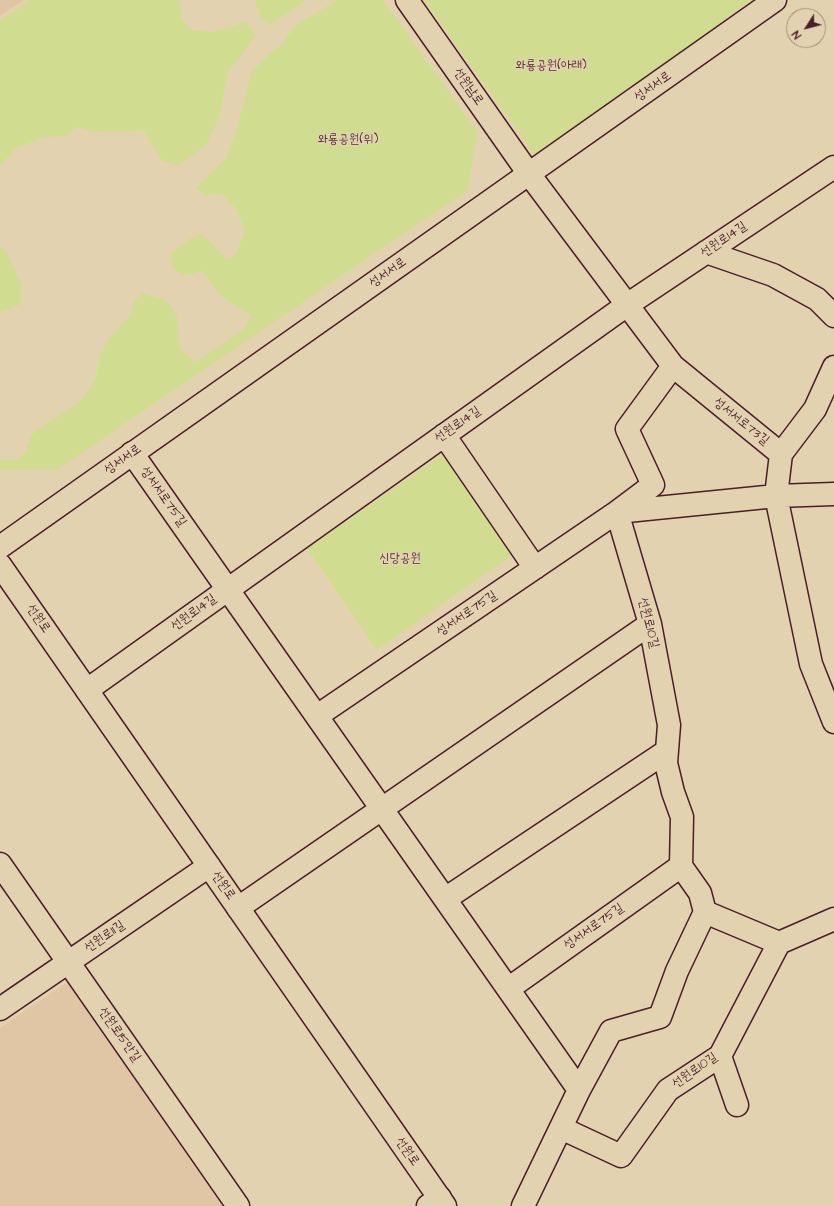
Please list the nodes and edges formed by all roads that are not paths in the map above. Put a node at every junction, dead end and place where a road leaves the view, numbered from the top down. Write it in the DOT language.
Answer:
graph roads {
  1 [pos="407,0"];
  2 [pos="775,0"];
  3 [pos="834,167"];
  4 [pos="529,174"];
  5 [pos="706,252"];
  6 [pos="627,305"];
  7 [pos="834,316"];
  8 [pos="673,366"];
  9 [pos="834,367"];
  10 [pos="444,435"];
  11 [pos="132,453"];
  12 [pos="781,454"];
  13 [pos="834,494"];
  14 [pos="776,496"];
  15 [pos="617,512"];
  16 [pos="0,547"];
  17 [pos="0,565"];
  18 [pos="534,568"];
  19 [pos="227,589"];
  20 [pos="650,624"];
  21 [pos="87,690"];
  22 [pos="317,716"];
  23 [pos="834,722"];
  24 [pos="667,751"];
  25 [pos="382,809"];
  26 [pos="0,864"];
  27 [pos="209,866"];
  28 [pos="681,866"];
  29 [pos="445,899"];
  30 [pos="238,908"];
  31 [pos="705,912"];
  32 [pos="834,919"];
  33 [pos="779,942"];
  34 [pos="68,962"];
  35 [pos="508,989"];
  36 [pos="0,1008"];
  37 [pos="720,1056"];
  38 [pos="579,1090"];
  39 [pos="737,1105"];
  40 [pos="561,1128"];
  41 [pos="438,1203"];
  42 [pos="238,1206"];
  43 [pos="523,1206"];
  1 -- 4 [label="street, 선원남로"];
  2 -- 4 [label="street, 성서서로"];
  3 -- 5 [label="street, 선원로14길"];
  4 -- 6 [label="street, 성서서로73길"];
  4 -- 11 [label="street, 성서서로"];
  5 -- 6 [label="street, 선원로14길"];
  5 -- 7 [label="street"];
  6 -- 8 [label="street, 성서서로73길"];
  6 -- 10 [label="street, 선원로14길"];
  8 -- 12 [label="street, 성서서로73길"];
  8 -- 15 [label="street"];
  9 -- 12 [label="street"];
  10 -- 18 [label="street"];
  10 -- 19 [label="street, 선원로14길"];
  11 -- 16 [label="street, 성서서로"];
  11 -- 19 [label="street, 성서서로75길"];
  12 -- 14 [label="street, 성서서로73길"];
  13 -- 14 [label="street"];
  14 -- 15 [label="street"];
  14 -- 23 [label="street, 성서서로73길"];
  15 -- 18 [label="street, 성서서로75길"];
  15 -- 20 [label="street, 선원로10길"];
  17 -- 21 [label="street, 선원로"];
  18 -- 22 [label="street, 성서서로75길"];
  19 -- 21 [label="street, 선원로14길"];
  19 -- 22 [label="street, 성서서로75길"];
  20 -- 24 [label="street, 선원로10길"];
  20 -- 25 [label="street"];
  21 -- 27 [label="street, 선원로"];
  22 -- 25 [label="street, 성서서로75길"];
  24 -- 28 [label="street, 선원로10길"];
  24 -- 29 [label="street"];
  25 -- 29 [label="street, 성서서로75길"];
  25 -- 30 [label="street"];
  26 -- 34 [label="street, 선원로15안길"];
  27 -- 30 [label="street, 선원로"];
  27 -- 34 [label="street, 선원로11길"];
  28 -- 31 [label="street"];
  28 -- 35 [label="street, 성서서로75길"];
  29 -- 35 [label="street, 성서서로75길"];
  30 -- 41 [label="street, 선원로"];
  31 -- 33 [label="street"];
  31 -- 38 [label="street"];
  32 -- 33 [label="street"];
  33 -- 37 [label="street, 선원로10길"];
  34 -- 36 [label="street, 선원로11길"];
  34 -- 42 [label="street, 선원로15안길"];
  35 -- 38 [label="street, 성서서로75길"];
  37 -- 39 [label="street"];
  37 -- 40 [label="street, 선원로10길"];
  38 -- 40 [label="street"];
  40 -- 43 [label="street"];
}
